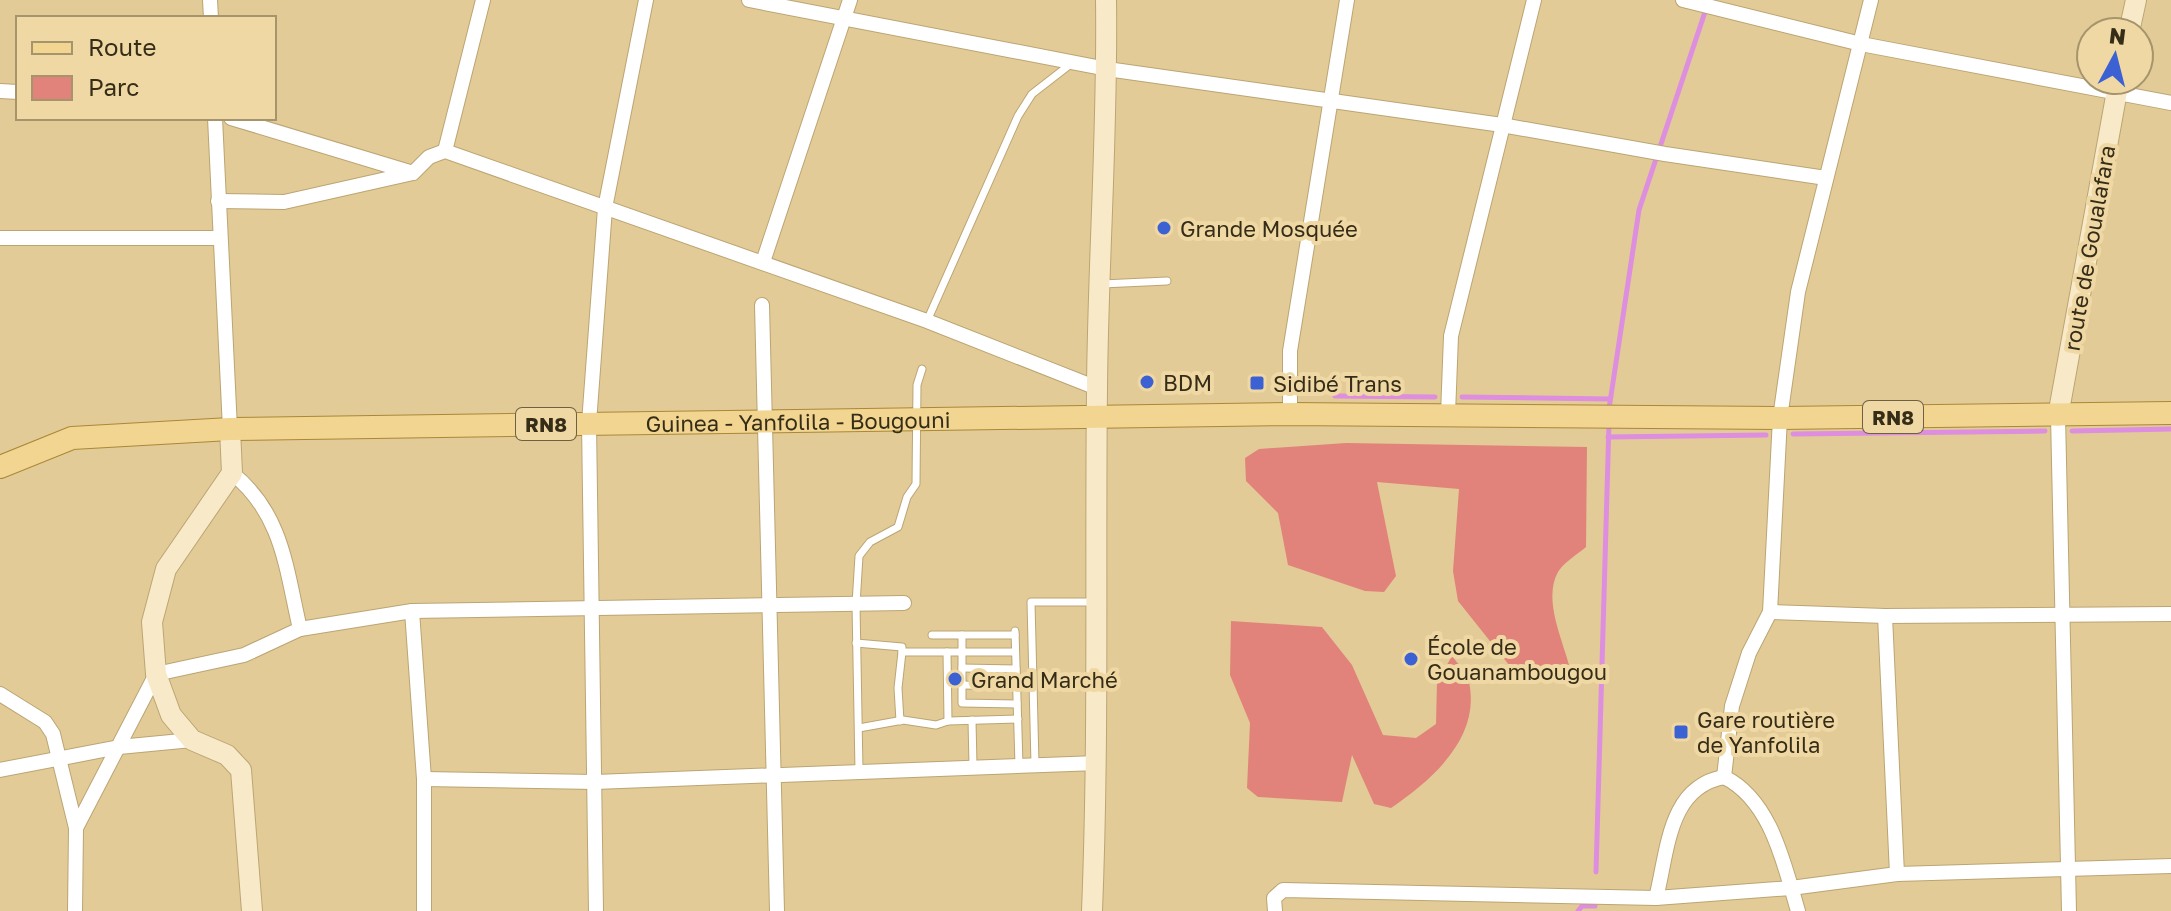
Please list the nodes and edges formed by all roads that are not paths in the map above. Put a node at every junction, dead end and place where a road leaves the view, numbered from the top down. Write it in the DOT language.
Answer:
graph roads {
  1 [pos="483,0"];
  2 [pos="646,0"];
  3 [pos="749,0"];
  4 [pos="850,0"];
  5 [pos="1106,0"];
  6 [pos="1347,0"];
  7 [pos="1534,0"];
  8 [pos="1683,0"];
  9 [pos="1871,0"];
  10 [pos="847,17"];
  11 [pos="1861,44"];
  12 [pos="1073,62"];
  13 [pos="1107,69"];
  14 [pos="2075,80"];
  15 [pos="2116,96"];
  16 [pos="2148,96"];
  17 [pos="1330,99"];
  18 [pos="2171,103"];
  19 [pos="215,120"];
  20 [pos="238,120"];
  21 [pos="1502,125"];
  22 [pos="445,151"];
  23 [pos="413,173"];
  24 [pos="1826,178"];
  25 [pos="218,201"];
  26 [pos="605,208"];
  27 [pos="0,238"];
  28 [pos="220,238"];
  29 [pos="763,262"];
  30 [pos="1167,281"];
  31 [pos="1100,285"];
  32 [pos="762,305"];
  33 [pos="927,321"];
  34 [pos="922,369"];
  35 [pos="1097,388"];
  36 [pos="2171,413"];
  37 [pos="1290,414"];
  38 [pos="1448,414"];
  39 [pos="2058,416"];
  40 [pos="1097,417"];
  41 [pos="1780,418"];
  42 [pos="917,420"];
  43 [pos="764,421"];
  44 [pos="589,423"];
  45 [pos="230,429"];
  46 [pos="0,467"];
  47 [pos="232,473"];
  48 [pos="1097,602"];
  49 [pos="904,603"];
  50 [pos="856,604"];
  51 [pos="769,606"];
  52 [pos="593,609"];
  53 [pos="412,611"];
  54 [pos="1770,612"];
  55 [pos="2171,614"];
  56 [pos="1885,616"];
  57 [pos="2064,617"];
  58 [pos="300,629"];
  59 [pos="932,635"];
  60 [pos="962,635"];
  61 [pos="1015,641"];
  62 [pos="856,643"];
  63 [pos="1032,644"];
  64 [pos="962,651"];
  65 [pos="902,652"];
  66 [pos="947,652"];
  67 [pos="962,668"];
  68 [pos="1016,669"];
  69 [pos="156,674"];
  70 [pos="962,685"];
  71 [pos="1017,686"];
  72 [pos="0,694"];
  73 [pos="1034,700"];
  74 [pos="1017,702"];
  75 [pos="1018,719"];
  76 [pos="972,720"];
  77 [pos="900,721"];
  78 [pos="948,721"];
  79 [pos="859,728"];
  80 [pos="192,740"];
  81 [pos="119,747"];
  82 [pos="59,760"];
  83 [pos="1098,763"];
  84 [pos="1035,764"];
  85 [pos="1019,765"];
  86 [pos="973,766"];
  87 [pos="0,770"];
  88 [pos="859,771"];
  89 [pos="774,774"];
  90 [pos="1724,777"];
  91 [pos="424,779"];
  92 [pos="595,782"];
  93 [pos="76,828"];
  94 [pos="2171,866"];
  95 [pos="2067,867"];
  96 [pos="1897,874"];
  97 [pos="1791,888"];
  98 [pos="1656,898"];
  99 [pos="75,911"];
  100 [pos="252,911"];
  101 [pos="424,911"];
  102 [pos="596,911"];
  103 [pos="777,911"];
  104 [pos="1092,911"];
  105 [pos="1275,911"];
  106 [pos="1798,911"];
  107 [pos="2069,911"];
  1 -- 22 [label="street"];
  2 -- 26 [label="street"];
  3 -- 10 [label="street"];
  4 -- 10 [label="street"];
  5 -- 13 [label="street"];
  6 -- 17 [label="street"];
  7 -- 21 [label="street"];
  8 -- 11 [label="street"];
  9 -- 11 [label="street"];
  10 -- 12 [label="street"];
  10 -- 29 [label="street"];
  11 -- 14 [label="street"];
  11 -- 24 [label="street"];
  12 -- 13 [label="street"];
  12 -- 33 [label="lane"];
  13 -- 17 [label="street"];
  13 -- 31 [label="street"];
  15 -- 39 [label="street, route de Goualafara"];
  16 -- 18 [label="street"];
  17 -- 21 [label="street"];
  17 -- 37 [label="street"];
  19 -- 25 [label="street"];
  20 -- 23 [label="street"];
  21 -- 24 [label="street"];
  21 -- 38 [label="street"];
  22 -- 23 [label="street"];
  22 -- 26 [label="street"];
  23 -- 25 [label="street"];
  24 -- 41 [label="street"];
  25 -- 28 [label="street"];
  26 -- 29 [label="street"];
  26 -- 44 [label="street"];
  27 -- 28 [label="street"];
  28 -- 45 [label="street"];
  29 -- 33 [label="street"];
  30 -- 31 [label="lane"];
  31 -- 35 [label="street"];
  32 -- 43 [label="street"];
  33 -- 35 [label="street"];
  34 -- 42 [label="lane"];
  35 -- 40 [label="street"];
  36 -- 39 [label="main road, Guinea - Yanfolila - Bougouni / RN8"];
  37 -- 38 [label="main road, Guinea - Yanfolila - Bougouni / RN8"];
  37 -- 40 [label="main road, Guinea - Yanfolila - Bougouni / RN8"];
  38 -- 41 [label="main road, Guinea - Yanfolila - Bougouni / RN8"];
  39 -- 41 [label="main road, Guinea - Yanfolila - Bougouni / RN8"];
  39 -- 57 [label="street"];
  40 -- 42 [label="main road, Guinea - Yanfolila - Bougouni / RN8"];
  40 -- 48 [label="street"];
  41 -- 54 [label="street"];
  42 -- 43 [label="main road, Guinea - Yanfolila - Bougouni / RN8"];
  42 -- 50 [label="lane"];
  43 -- 44 [label="main road, Guinea - Yanfolila - Bougouni / RN8"];
  43 -- 51 [label="street"];
  44 -- 45 [label="main road, Guinea - Yanfolila - Bougouni / RN8"];
  44 -- 52 [label="street"];
  45 -- 46 [label="main road, Guinea - Yanfolila - Bougouni / RN8"];
  45 -- 47 [label="street"];
  47 -- 58 [label="street"];
  47 -- 69 [label="street"];
  48 -- 63 [label="lane"];
  48 -- 83 [label="street"];
  49 -- 50 [label="street"];
  50 -- 51 [label="street"];
  50 -- 62 [label="lane"];
  51 -- 52 [label="street"];
  51 -- 89 [label="street"];
  52 -- 53 [label="street"];
  52 -- 92 [label="street"];
  53 -- 58 [label="street"];
  53 -- 91 [label="street"];
  54 -- 56 [label="street"];
  54 -- 90 [label="street"];
  55 -- 57 [label="street"];
  56 -- 57 [label="street"];
  56 -- 96 [label="street"];
  57 -- 95 [label="street"];
  58 -- 69 [label="street"];
  59 -- 60 [label="lane"];
  60 -- 61 [label="lane"];
  60 -- 64 [label="lane"];
  61 -- 63 [label="lane"];
  61 -- 64 [label="lane"];
  61 -- 68 [label="lane"];
  62 -- 65 [label="lane"];
  62 -- 79 [label="lane"];
  63 -- 73 [label="lane"];
  64 -- 66 [label="lane"];
  64 -- 67 [label="lane"];
  65 -- 66 [label="lane"];
  65 -- 77 [label="lane"];
  66 -- 78 [label="lane"];
  67 -- 68 [label="lane"];
  67 -- 70 [label="lane"];
  68 -- 71 [label="lane"];
  69 -- 80 [label="street"];
  69 -- 81 [label="street"];
  70 -- 71 [label="lane"];
  70 -- 74 [label="lane"];
  71 -- 74 [label="lane"];
  72 -- 82 [label="street"];
  73 -- 74 [label="lane"];
  73 -- 84 [label="lane"];
  74 -- 75 [label="lane"];
  75 -- 76 [label="lane"];
  75 -- 85 [label="lane"];
  76 -- 78 [label="lane"];
  76 -- 86 [label="lane"];
  77 -- 78 [label="lane"];
  77 -- 79 [label="lane"];
  79 -- 88 [label="lane"];
  80 -- 81 [label="street"];
  80 -- 100 [label="street"];
  81 -- 82 [label="street"];
  81 -- 93 [label="street"];
  82 -- 87 [label="street"];
  82 -- 93 [label="street"];
  83 -- 84 [label="street"];
  83 -- 104 [label="street"];
  84 -- 85 [label="street"];
  85 -- 86 [label="street"];
  86 -- 88 [label="street"];
  88 -- 89 [label="street"];
  89 -- 92 [label="street"];
  89 -- 103 [label="street"];
  90 -- 97 [label="street"];
  90 -- 98 [label="street"];
  91 -- 92 [label="street"];
  91 -- 101 [label="street"];
  92 -- 102 [label="street"];
  93 -- 99 [label="street"];
  94 -- 95 [label="street"];
  95 -- 96 [label="street"];
  95 -- 107 [label="street"];
  96 -- 97 [label="street"];
  97 -- 98 [label="street"];
  97 -- 106 [label="street"];
  98 -- 105 [label="street"];
}
